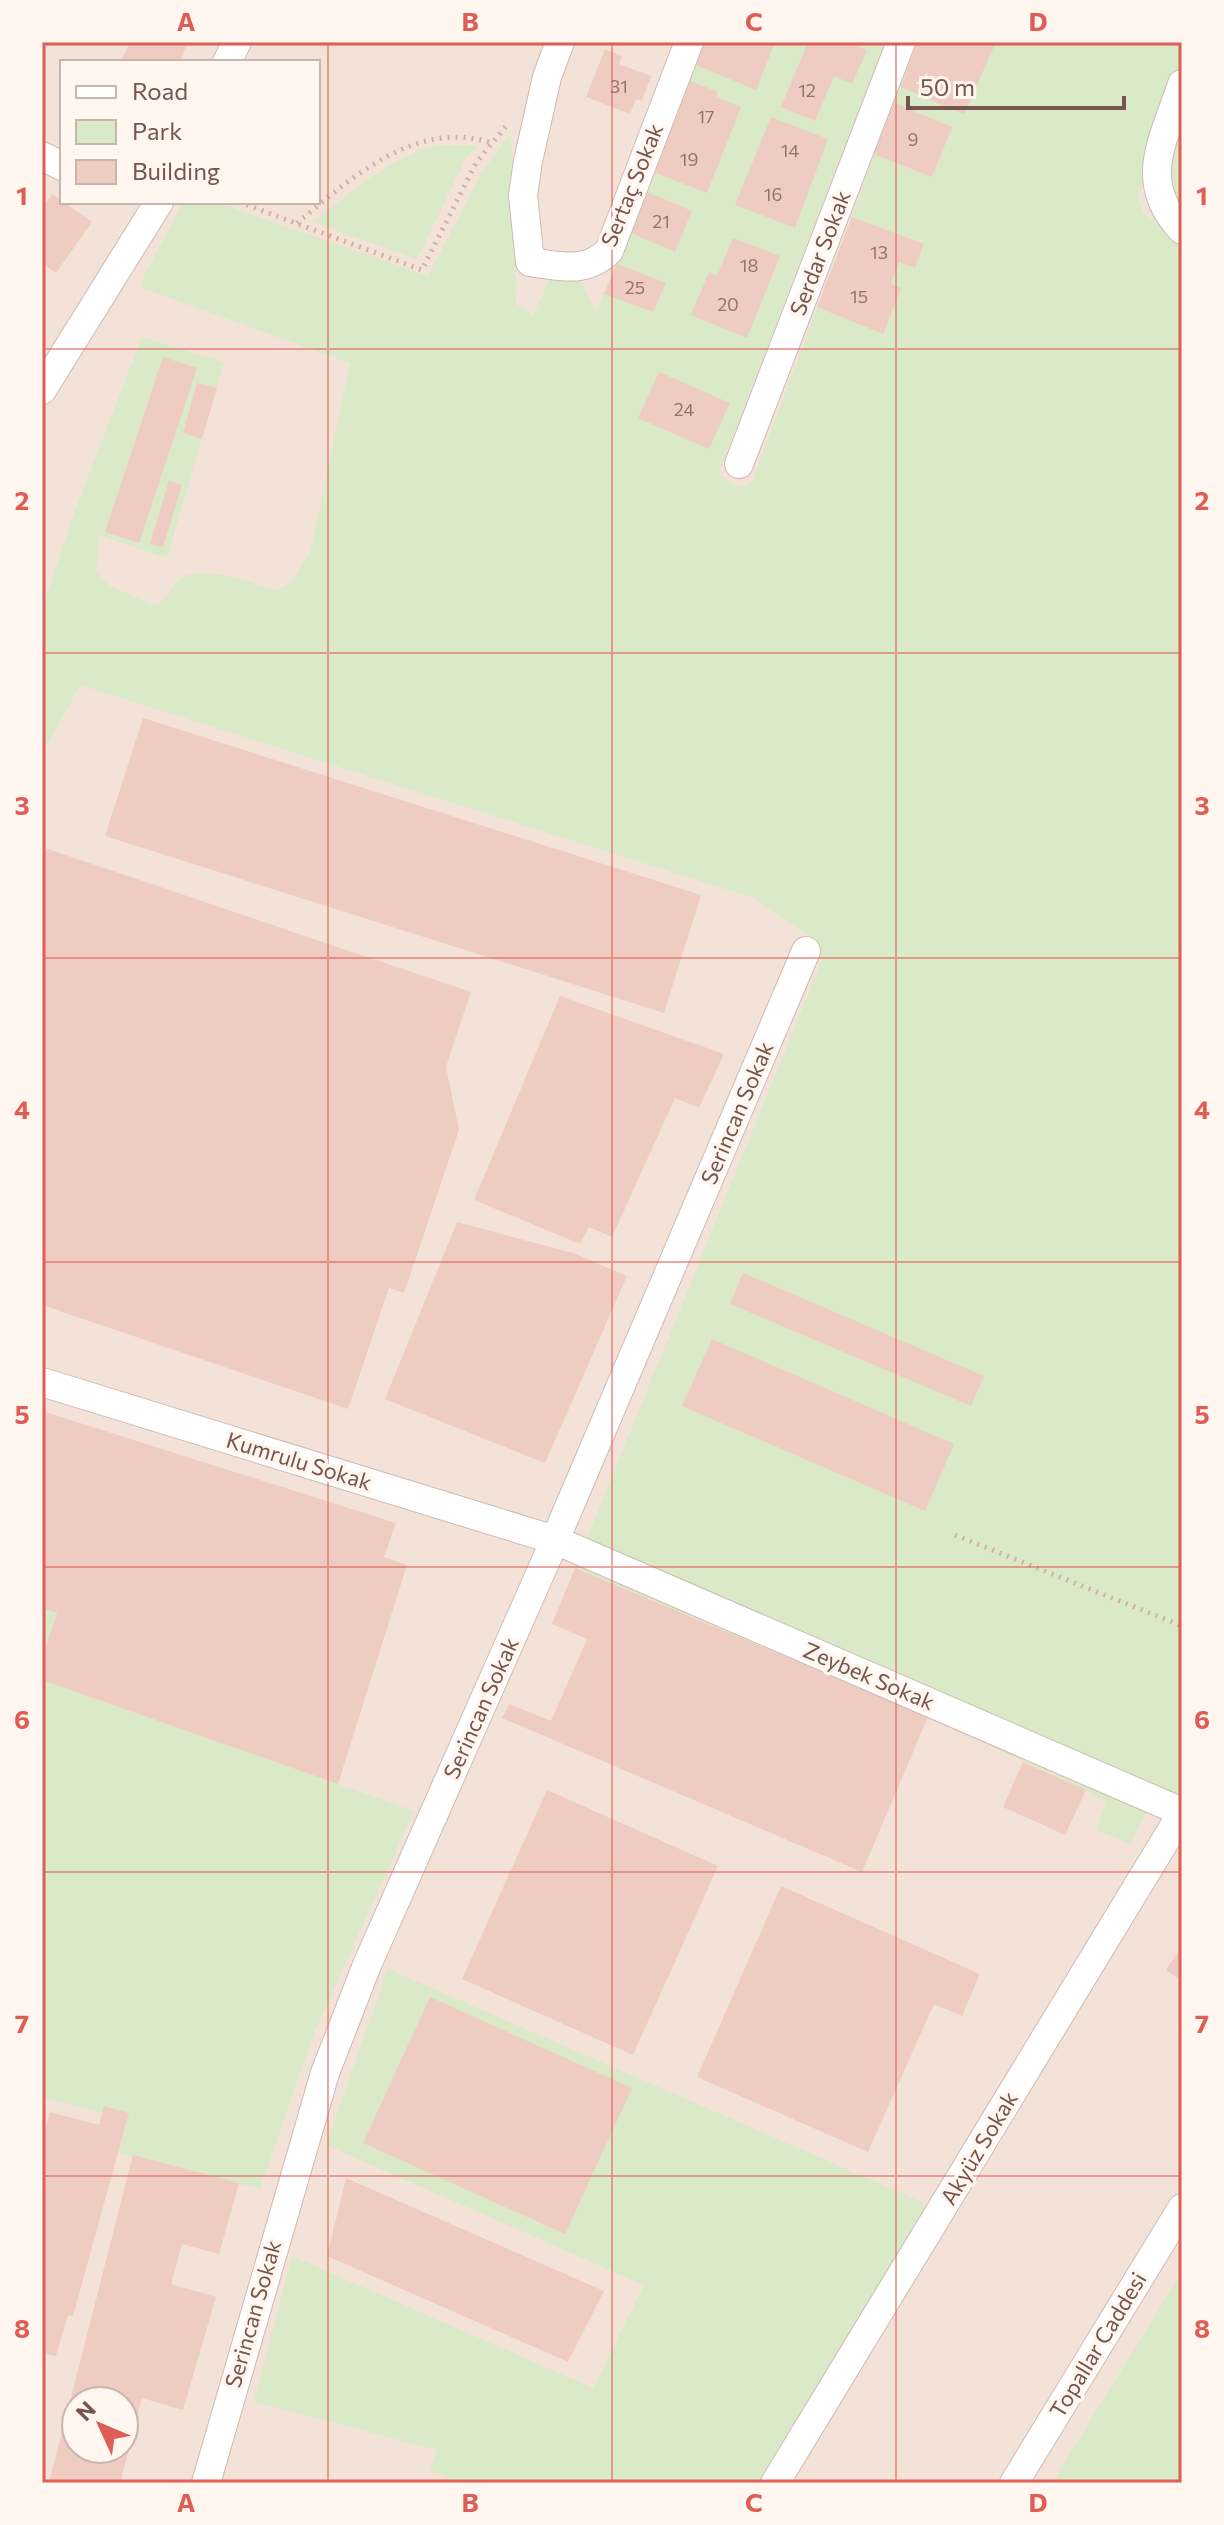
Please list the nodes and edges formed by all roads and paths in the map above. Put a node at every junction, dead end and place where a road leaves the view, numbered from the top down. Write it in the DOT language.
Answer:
graph roads {
  1 [pos="237,42"];
  2 [pos="560,42"];
  3 [pos="689,42"];
  4 [pos="901,42"];
  5 [pos="228,60"];
  6 [pos="1182,84"];
  7 [pos="510,121"];
  8 [pos="492,143"];
  9 [pos="42,156"];
  10 [pos="60,165"];
  11 [pos="245,204"];
  12 [pos="151,205"];
  13 [pos="297,223"];
  14 [pos="1182,230"];
  15 [pos="42,390"];
  16 [pos="739,464"];
  17 [pos="806,951"];
  18 [pos="42,1382"];
  19 [pos="955,1535"];
  20 [pos="555,1540"];
  21 [pos="1182,1626"];
  22 [pos="1182,1812"];
  23 [pos="1182,2208"];
  24 [pos="206,2483"];
  25 [pos="775,2483"];
  26 [pos="1014,2483"];
  1 -- 5 [label="street"];
  2 -- 3 [label="street, Sertaç Sokak"];
  4 -- 16 [label="street, Serdar Sokak"];
  6 -- 14 [label="street"];
  7 -- 8 [label="path"];
  8 -- 13 [label="path"];
  8 -- 13 [label="path"];
  9 -- 10 [label="street"];
  11 -- 13 [label="path"];
  12 -- 15 [label="street"];
  17 -- 20 [label="street, Serincan Sokak"];
  18 -- 20 [label="street, Kumrulu Sokak"];
  19 -- 21 [label="path"];
  20 -- 22 [label="street, Zeybek Sokak"];
  20 -- 24 [label="street, Serincan Sokak"];
  22 -- 25 [label="street, Akyüz Sokak"];
  23 -- 26 [label="street, Topallar Caddesi"];
}
